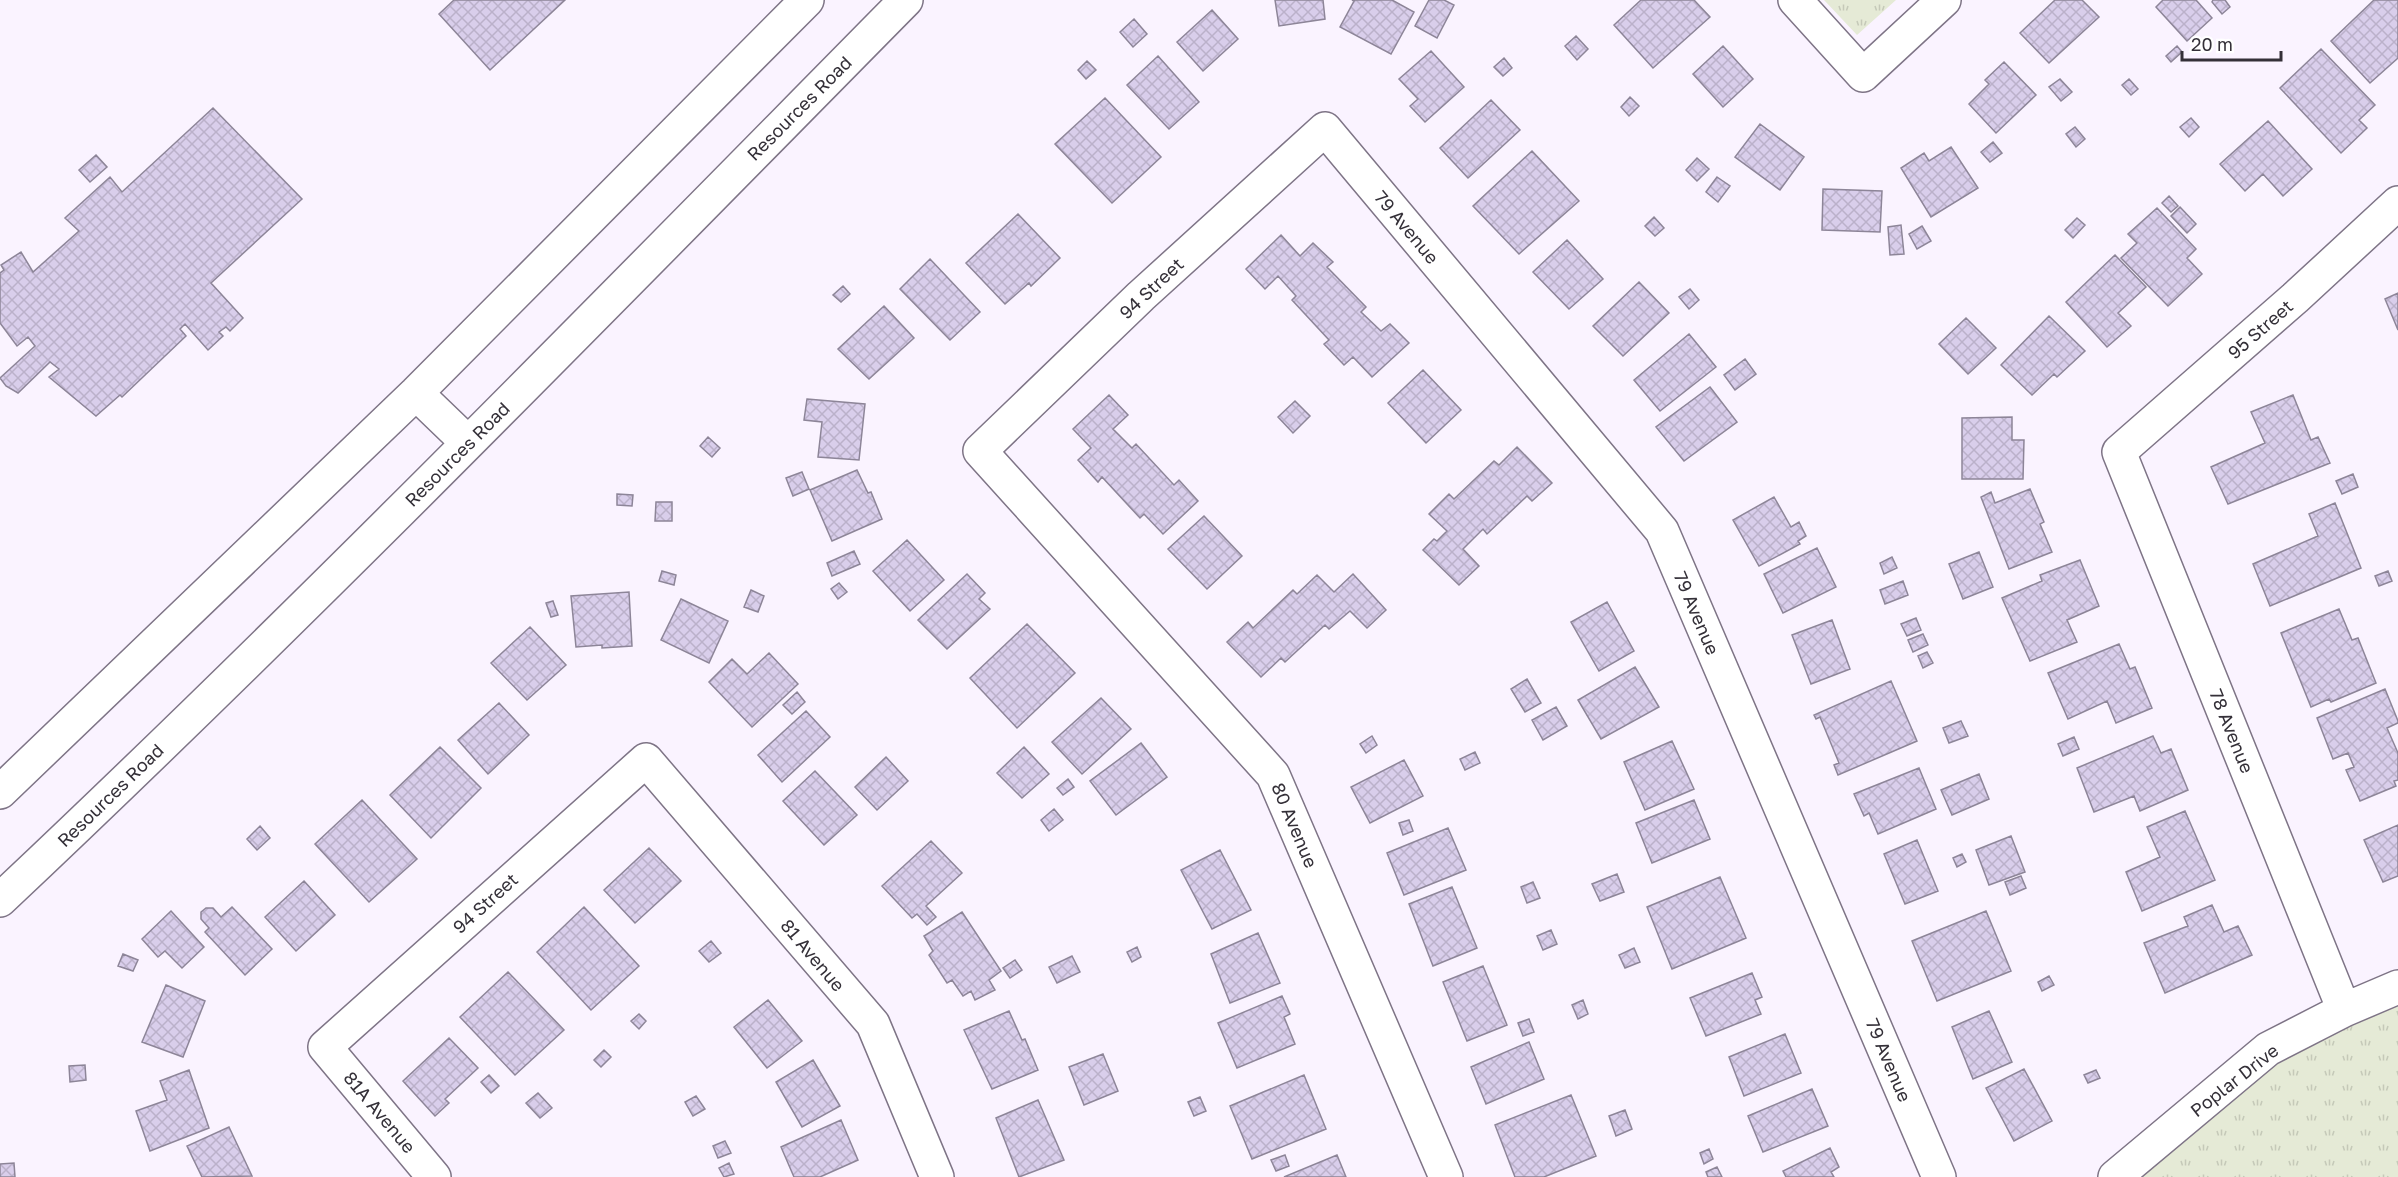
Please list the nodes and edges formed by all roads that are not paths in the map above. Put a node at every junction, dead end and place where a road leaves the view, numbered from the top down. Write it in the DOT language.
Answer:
graph roads {
  1 [pos="807,0"];
  2 [pos="906,0"];
  3 [pos="1795,0"];
  4 [pos="1944,0"];
  5 [pos="1325,129"];
  6 [pos="2398,203"];
  7 [pos="416,393"];
  8 [pos="468,443"];
  9 [pos="980,451"];
  10 [pos="2119,452"];
  11 [pos="646,760"];
  12 [pos="0,792"];
  13 [pos="0,900"];
  14 [pos="2398,987"];
  15 [pos="2344,1010"];
  16 [pos="325,1047"];
  17 [pos="434,1177"];
  18 [pos="937,1177"];
  19 [pos="1446,1177"];
  20 [pos="1939,1177"];
  21 [pos="2115,1177"];
  1 -- 7 [label="street"];
  2 -- 8 [label="street, Resources Road"];
  3 -- 4 [label="street"];
  5 -- 9 [label="street, 94 Street"];
  5 -- 20 [label="street, 79 Avenue"];
  6 -- 10 [label="street, 95 Street"];
  7 -- 8 [label="street"];
  7 -- 12 [label="street"];
  8 -- 13 [label="street, Resources Road"];
  9 -- 19 [label="street, 80 Avenue"];
  10 -- 15 [label="street, 78 Avenue"];
  11 -- 16 [label="street, 94 Street"];
  11 -- 18 [label="street, 81 Avenue"];
  14 -- 15 [label="street, Poplar Drive"];
  15 -- 21 [label="street, Poplar Drive"];
  16 -- 17 [label="street, 81A Avenue"];
}
